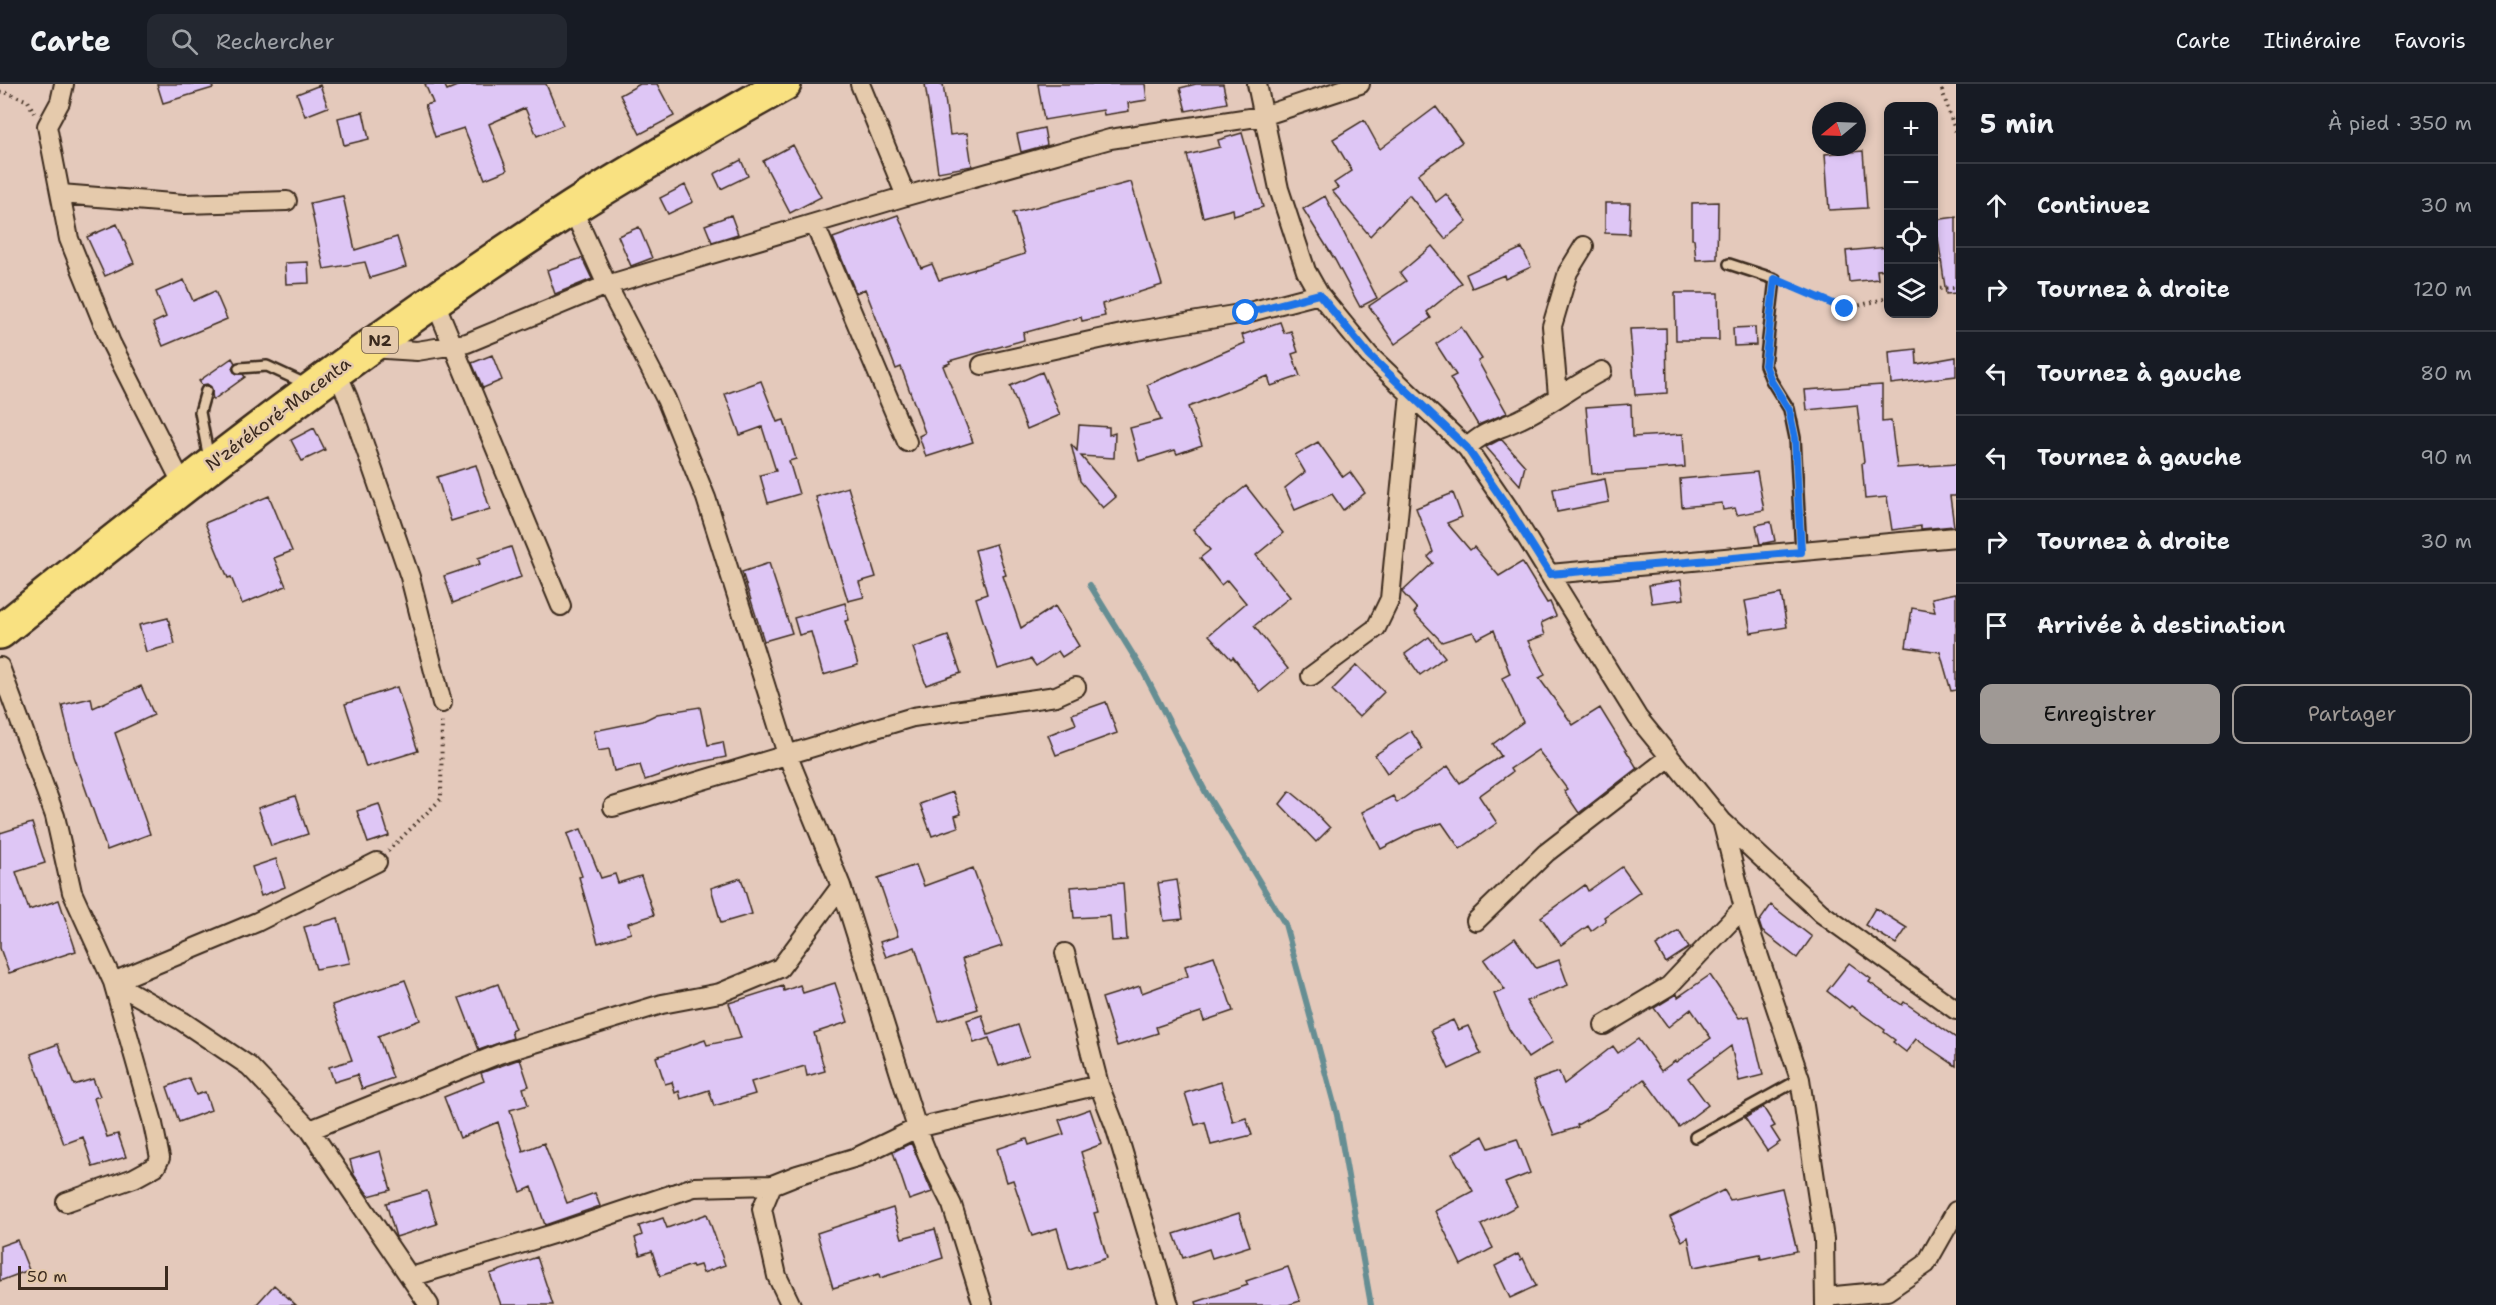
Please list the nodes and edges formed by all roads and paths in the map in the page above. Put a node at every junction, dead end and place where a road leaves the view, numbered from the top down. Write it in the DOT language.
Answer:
graph roads {
  1 [pos="64,84"];
  2 [pos="784,84"];
  3 [pos="861,84"];
  4 [pos="1257,84"];
  5 [pos="1360,84"];
  6 [pos="1940,84"];
  7 [pos="0,92"];
  8 [pos="1263,116"];
  9 [pos="47,126"];
  10 [pos="1956,133"];
  11 [pos="61,194"];
  12 [pos="906,196"];
  13 [pos="287,201"];
  14 [pos="572,208"];
  15 [pos="814,225"];
  16 [pos="1584,246"];
  17 [pos="1729,264"];
  18 [pos="1775,279"];
  19 [pos="607,285"];
  20 [pos="1956,288"];
  21 [pos="1938,289"];
  22 [pos="1319,294"];
  23 [pos="1884,299"];
  24 [pos="435,302"];
  25 [pos="453,345"];
  26 [pos="368,348"];
  27 [pos="982,365"];
  28 [pos="239,368"];
  29 [pos="1602,371"];
  30 [pos="324,379"];
  31 [pos="206,391"];
  32 [pos="1410,394"];
  33 [pos="1558,396"];
  34 [pos="907,442"];
  35 [pos="1467,448"];
  36 [pos="210,464"];
  37 [pos="183,485"];
  38 [pos="1956,537"];
  39 [pos="1801,552"];
  40 [pos="1550,574"];
  41 [pos="561,606"];
  42 [pos="0,632"];
  43 [pos="0,668"];
  44 [pos="1311,676"];
  45 [pos="1076,687"];
  46 [pos="442,703"];
  47 [pos="787,754"];
  48 [pos="1670,757"];
  49 [pos="613,807"];
  50 [pos="1722,821"];
  51 [pos="377,862"];
  52 [pos="841,886"];
  53 [pos="1743,908"];
  54 [pos="1476,921"];
  55 [pos="1065,953"];
  56 [pos="113,982"];
  57 [pos="1956,1010"];
  58 [pos="1604,1025"];
  59 [pos="1800,1079"];
  60 [pos="1099,1085"];
  61 [pos="917,1128"];
  62 [pos="310,1130"];
  63 [pos="1695,1137"];
  64 [pos="772,1185"];
  65 [pos="66,1202"];
  66 [pos="1956,1211"];
  67 [pos="411,1277"];
  68 [pos="1825,1301"];
  69 [pos="429,1305"];
  70 [pos="791,1305"];
  71 [pos="983,1305"];
  72 [pos="1169,1305"];
  1 -- 9 [label="street"];
  2 -- 14 [label="highway, N'zérékoré-Macenta / N2"];
  3 -- 12 [label="street"];
  4 -- 8 [label="street"];
  5 -- 8 [label="street"];
  6 -- 10 [label="path"];
  7 -- 9 [label="path"];
  8 -- 12 [label="street"];
  8 -- 22 [label="street"];
  9 -- 11 [label="street"];
  11 -- 13 [label="street"];
  11 -- 37 [label="street"];
  12 -- 15 [label="street"];
  14 -- 19 [label="street"];
  14 -- 24 [label="highway, N'zérékoré-Macenta / N2"];
  15 -- 19 [label="street"];
  15 -- 34 [label="street"];
  16 -- 33 [label="street"];
  17 -- 18 [label="lane"];
  18 -- 23 [label="path"];
  18 -- 39 [label="lane"];
  19 -- 25 [label="street"];
  19 -- 47 [label="street"];
  20 -- 21 [label="path"];
  22 -- 27 [label="street"];
  22 -- 32 [label="street"];
  24 -- 25 [label="street"];
  24 -- 26 [label="highway, N'zérékoré-Macenta / N2"];
  25 -- 26 [label="street"];
  25 -- 41 [label="street"];
  26 -- 30 [label="highway, N'zérékoré-Macenta / N2"];
  28 -- 30 [label="lane"];
  29 -- 33 [label="street"];
  30 -- 36 [label="highway, N'zérékoré-Macenta / N2"];
  30 -- 46 [label="street"];
  31 -- 36 [label="lane"];
  32 -- 35 [label="street"];
  32 -- 44 [label="street"];
  33 -- 35 [label="street"];
  35 -- 40 [label="street"];
  36 -- 37 [label="highway, N'zérékoré-Macenta / N2"];
  37 -- 42 [label="highway, N'zérékoré-Macenta / N2"];
  38 -- 39 [label="street"];
  39 -- 40 [label="street"];
  40 -- 48 [label="street"];
  43 -- 56 [label="street"];
  45 -- 47 [label="street"];
  46 -- 51 [label="path"];
  47 -- 49 [label="street"];
  47 -- 52 [label="street"];
  48 -- 50 [label="street"];
  48 -- 54 [label="street"];
  50 -- 53 [label="street"];
  50 -- 57 [label="street"];
  51 -- 56 [label="street"];
  52 -- 61 [label="street"];
  52 -- 62 [label="street"];
  53 -- 58 [label="street"];
  53 -- 59 [label="street"];
  55 -- 60 [label="street"];
  56 -- 62 [label="street"];
  56 -- 65 [label="street"];
  59 -- 63 [label="lane"];
  59 -- 68 [label="street"];
  60 -- 61 [label="street"];
  60 -- 72 [label="street"];
  61 -- 64 [label="street"];
  61 -- 71 [label="street"];
  62 -- 67 [label="street"];
  64 -- 67 [label="street"];
  64 -- 70 [label="street"];
  66 -- 68 [label="street"];
  67 -- 69 [label="street"];
}
